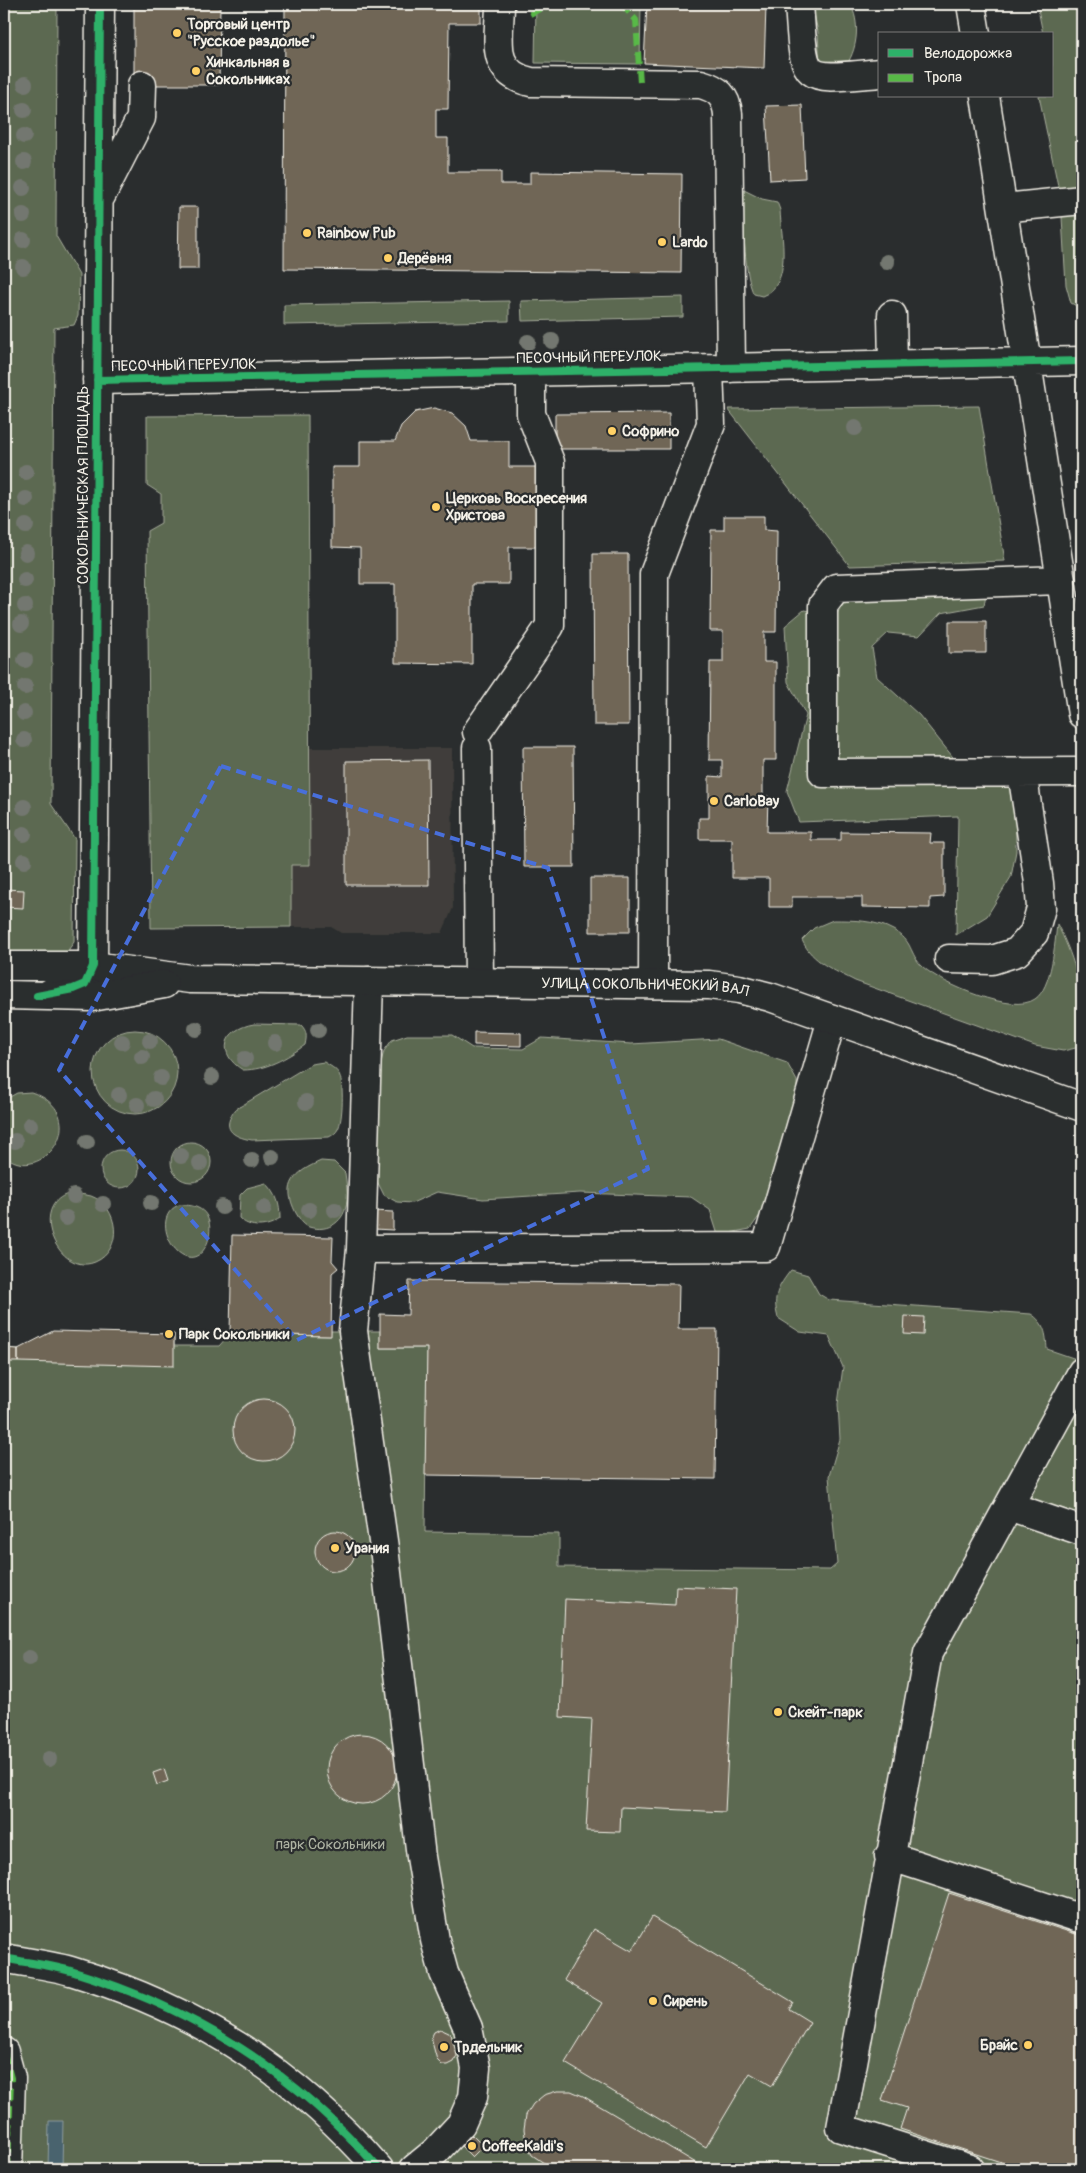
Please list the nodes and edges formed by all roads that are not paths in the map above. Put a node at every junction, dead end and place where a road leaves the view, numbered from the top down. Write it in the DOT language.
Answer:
graph roads {
  1 [pos="100,4"];
  2 [pos="500,4"];
  3 [pos="799,4"];
  4 [pos="971,4"];
  5 [pos="976,32"];
  6 [pos="878,73"];
  7 [pos="142,85"];
  8 [pos="985,98"];
  9 [pos="1082,200"];
  10 [pos="99,201"];
  11 [pos="1003,208"];
  12 [pos="892,314"];
  13 [pos="1082,361"];
  14 [pos="1027,362"];
  15 [pos="893,365"];
  16 [pos="720,368"];
  17 [pos="531,372"];
  18 [pos="97,380"];
  19 [pos="1061,580"];
  20 [pos="1080,687"];
  21 [pos="1082,714"];
  22 [pos="1022,772"];
  23 [pos="1082,772"];
  24 [pos="949,959"];
  25 [pos="4,966"];
  26 [pos="92,966"];
  27 [pos="190,979"];
  28 [pos="369,981"];
  29 [pos="478,982"];
  30 [pos="653,984"];
  31 [pos="4,995"];
  32 [pos="37,996"];
  33 [pos="832,1018"];
  34 [pos="1082,1107"];
  35 [pos="361,1249"];
  36 [pos="1082,1372"];
  37 [pos="1009,1506"];
  38 [pos="1082,1530"];
  39 [pos="889,1856"];
  40 [pos="1082,1920"];
  41 [pos="4,1958"];
  42 [pos="4,2052"];
  43 [pos="8,2169"];
  44 [pos="379,2169"];
  45 [pos="414,2169"];
  46 [pos="970,2169"];
  1 -- 10 [label="street, СОКОЛЬНИЧЕСКАЯ ПЛОЩАДЬ"];
  2 -- 16 [label="street"];
  3 -- 6 [label="street"];
  4 -- 5 [label="street"];
  7 -- 10 [label="street"];
  8 -- 11 [label="street"];
  9 -- 11 [label="street"];
  10 -- 18 [label="street, СОКОЛЬНИЧЕСКАЯ ПЛОЩАДЬ"];
  11 -- 14 [label="street"];
  12 -- 15 [label="street"];
  13 -- 14 [label="street, ПЕСОЧНЫЙ ПЕРЕУЛОК"];
  14 -- 15 [label="street, ПЕСОЧНЫЙ ПЕРЕУЛОК"];
  14 -- 19 [label="street"];
  15 -- 16 [label="street, ПЕСОЧНЫЙ ПЕРЕУЛОК"];
  16 -- 17 [label="street, ПЕСОЧНЫЙ ПЕРЕУЛОК"];
  16 -- 30 [label="street"];
  17 -- 18 [label="street, ПЕСОЧНЫЙ ПЕРЕУЛОК"];
  17 -- 29 [label="street"];
  18 -- 26 [label="street, СОКОЛЬНИЧЕСКАЯ ПЛОЩАДЬ"];
  19 -- 20 [label="street"];
  19 -- 22 [label="street"];
  20 -- 21 [label="street"];
  22 -- 23 [label="street"];
  22 -- 24 [label="street"];
  25 -- 26 [label="street, УЛИЦА СОКОЛЬНИЧЕСКИЙ ВАЛ"];
  26 -- 27 [label="street, УЛИЦА СОКОЛЬНИЧЕСКИЙ ВАЛ"];
  26 -- 32 [label="street"];
  27 -- 28 [label="street, УЛИЦА СОКОЛЬНИЧЕСКИЙ ВАЛ"];
  27 -- 32 [label="street, УЛИЦА СОКОЛЬНИЧЕСКИЙ ВАЛ"];
  28 -- 29 [label="street, УЛИЦА СОКОЛЬНИЧЕСКИЙ ВАЛ"];
  28 -- 35 [label="street"];
  29 -- 30 [label="street, УЛИЦА СОКОЛЬНИЧЕСКИЙ ВАЛ"];
  30 -- 33 [label="street, УЛИЦА СОКОЛЬНИЧЕСКИЙ ВАЛ"];
  31 -- 32 [label="street, УЛИЦА СОКОЛЬНИЧЕСКИЙ ВАЛ"];
  33 -- 34 [label="street, УЛИЦА СОКОЛЬНИЧЕСКИЙ ВАЛ"];
  33 -- 35 [label="street"];
  35 -- 45 [label="street"];
  36 -- 37 [label="street"];
  37 -- 38 [label="street"];
  37 -- 39 [label="street"];
  39 -- 40 [label="street"];
  39 -- 46 [label="street"];
  41 -- 44 [label="street"];
  42 -- 43 [label="street"];
}
